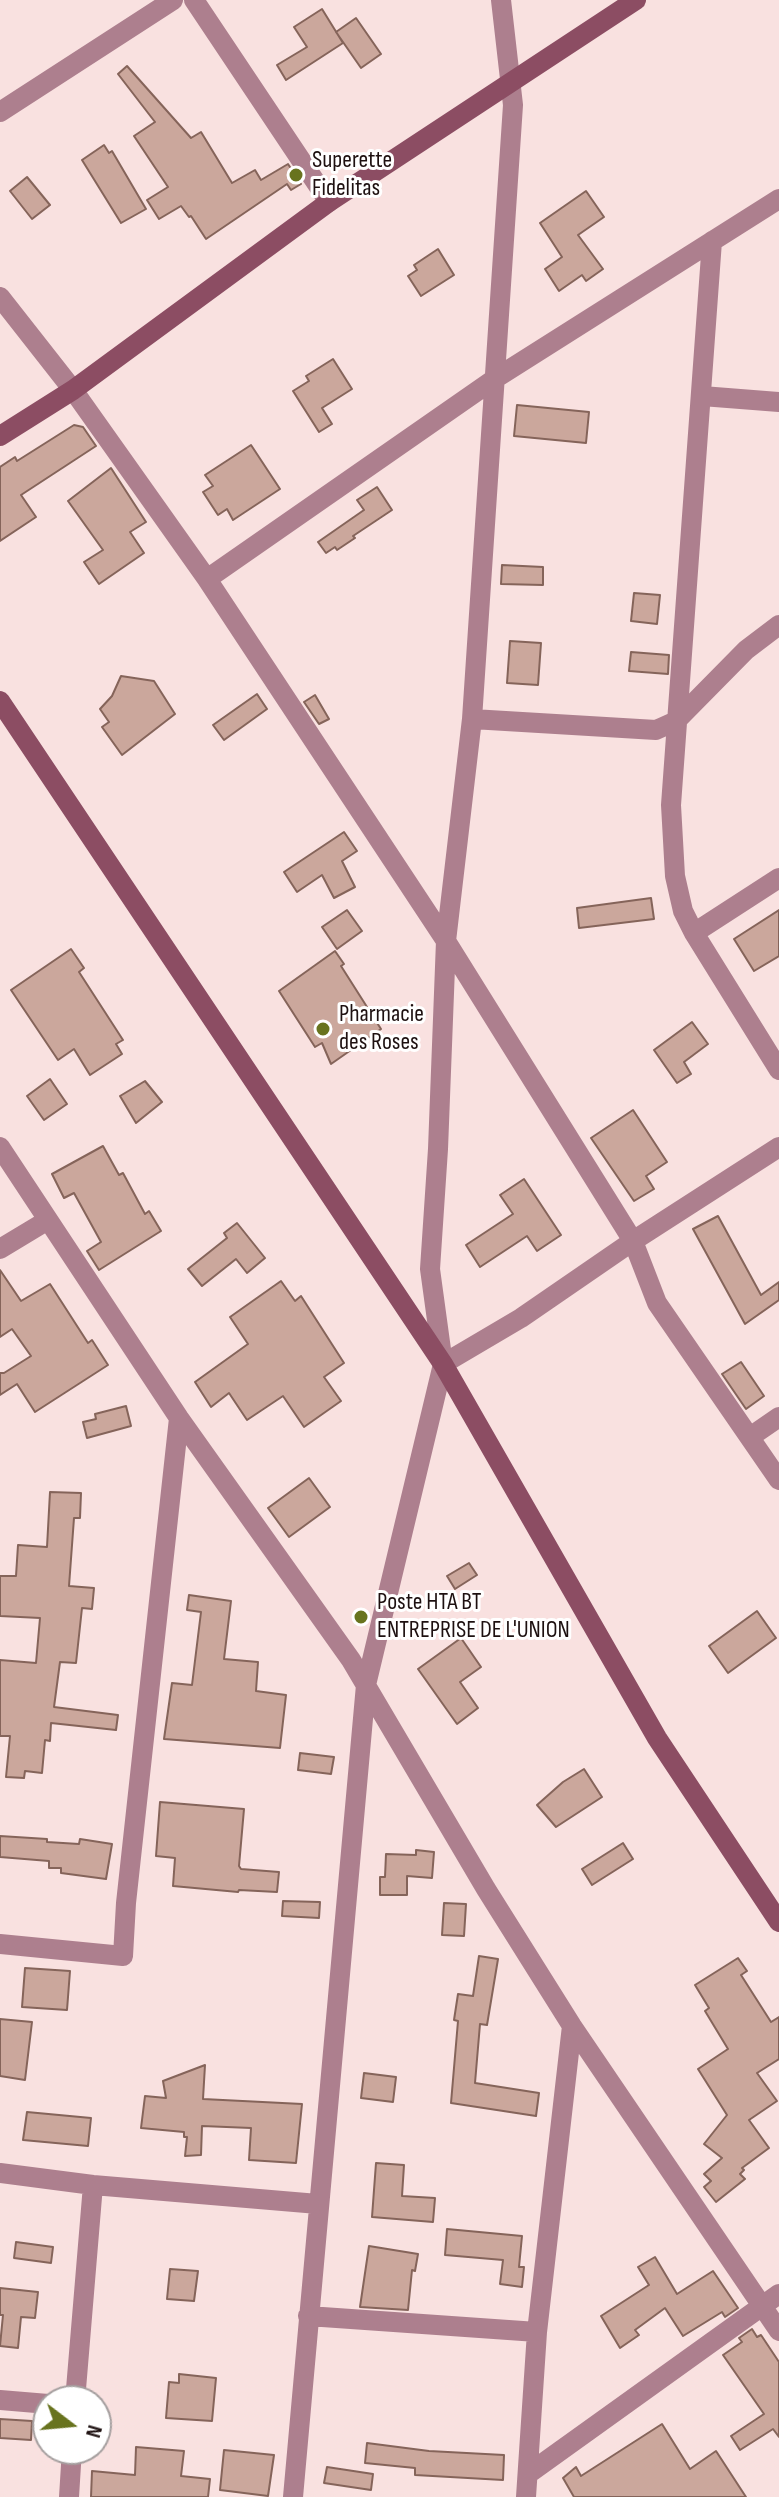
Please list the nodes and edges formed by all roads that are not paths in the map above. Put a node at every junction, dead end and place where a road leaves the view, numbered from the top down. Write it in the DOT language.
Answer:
graph roads {
  1 [pos="173,0"];
  2 [pos="194,0"];
  3 [pos="501,0"];
  4 [pos="636,0"];
  5 [pos="511,83"];
  6 [pos="0,112"];
  7 [pos="779,199"];
  8 [pos="329,202"];
  9 [pos="712,241"];
  10 [pos="0,297"];
  11 [pos="496,378"];
  12 [pos="73,390"];
  13 [pos="702,396"];
  14 [pos="779,402"];
  15 [pos="0,436"];
  16 [pos="207,579"];
  17 [pos="779,625"];
  18 [pos="0,701"];
  19 [pos="472,719"];
  20 [pos="676,721"];
  21 [pos="779,878"];
  22 [pos="694,933"];
  23 [pos="446,941"];
  24 [pos="779,1070"];
  25 [pos="0,1147"];
  26 [pos="779,1147"];
  27 [pos="48,1220"];
  28 [pos="633,1241"];
  29 [pos="0,1249"];
  30 [pos="443,1364"];
  31 [pos="779,1417"];
  32 [pos="179,1418"];
  33 [pos="750,1437"];
  34 [pos="779,1480"];
  35 [pos="366,1685"];
  36 [pos="779,1922"];
  37 [pos="0,1944"];
  38 [pos="572,2026"];
  39 [pos="0,2173"];
  40 [pos="93,2185"];
  41 [pos="318,2204"];
  42 [pos="771,2300"];
  43 [pos="308,2316"];
  44 [pos="779,2331"];
  45 [pos="537,2332"];
  46 [pos="76,2385"];
  47 [pos="0,2400"];
  48 [pos="32,2403"];
  49 [pos="71,2465"];
  50 [pos="528,2474"];
  51 [pos="69,2497"];
  52 [pos="293,2497"];
  53 [pos="526,2497"];
  1 -- 6 [label="street"];
  2 -- 8 [label="street"];
  3 -- 5 [label="street"];
  4 -- 5 [label="street"];
  5 -- 8 [label="street"];
  5 -- 11 [label="street"];
  7 -- 9 [label="street"];
  8 -- 12 [label="street"];
  9 -- 11 [label="street"];
  9 -- 13 [label="street"];
  10 -- 12 [label="street"];
  11 -- 16 [label="street"];
  11 -- 19 [label="street"];
  12 -- 15 [label="street"];
  12 -- 16 [label="street"];
  13 -- 14 [label="street"];
  13 -- 20 [label="street"];
  16 -- 23 [label="street"];
  17 -- 20 [label="street"];
  18 -- 30 [label="street"];
  19 -- 20 [label="street"];
  19 -- 23 [label="street"];
  20 -- 22 [label="street"];
  21 -- 22 [label="street"];
  22 -- 24 [label="street"];
  23 -- 28 [label="street"];
  23 -- 30 [label="street"];
  25 -- 27 [label="street"];
  26 -- 28 [label="street"];
  27 -- 29 [label="street"];
  27 -- 32 [label="street"];
  28 -- 30 [label="street"];
  28 -- 33 [label="street"];
  30 -- 35 [label="street"];
  30 -- 36 [label="street"];
  31 -- 33 [label="street"];
  32 -- 35 [label="street"];
  32 -- 37 [label="street"];
  33 -- 34 [label="street"];
  35 -- 38 [label="street"];
  35 -- 41 [label="street"];
  38 -- 42 [label="street"];
  38 -- 45 [label="street"];
  39 -- 40 [label="street"];
  40 -- 41 [label="street"];
  40 -- 46 [label="street"];
  41 -- 43 [label="street"];
  42 -- 44 [label="street"];
  42 -- 50 [label="street"];
  43 -- 45 [label="street"];
  43 -- 52 [label="street"];
  45 -- 50 [label="street"];
  47 -- 48 [label="street"];
  49 -- 51 [label="street"];
  50 -- 53 [label="street"];
}
